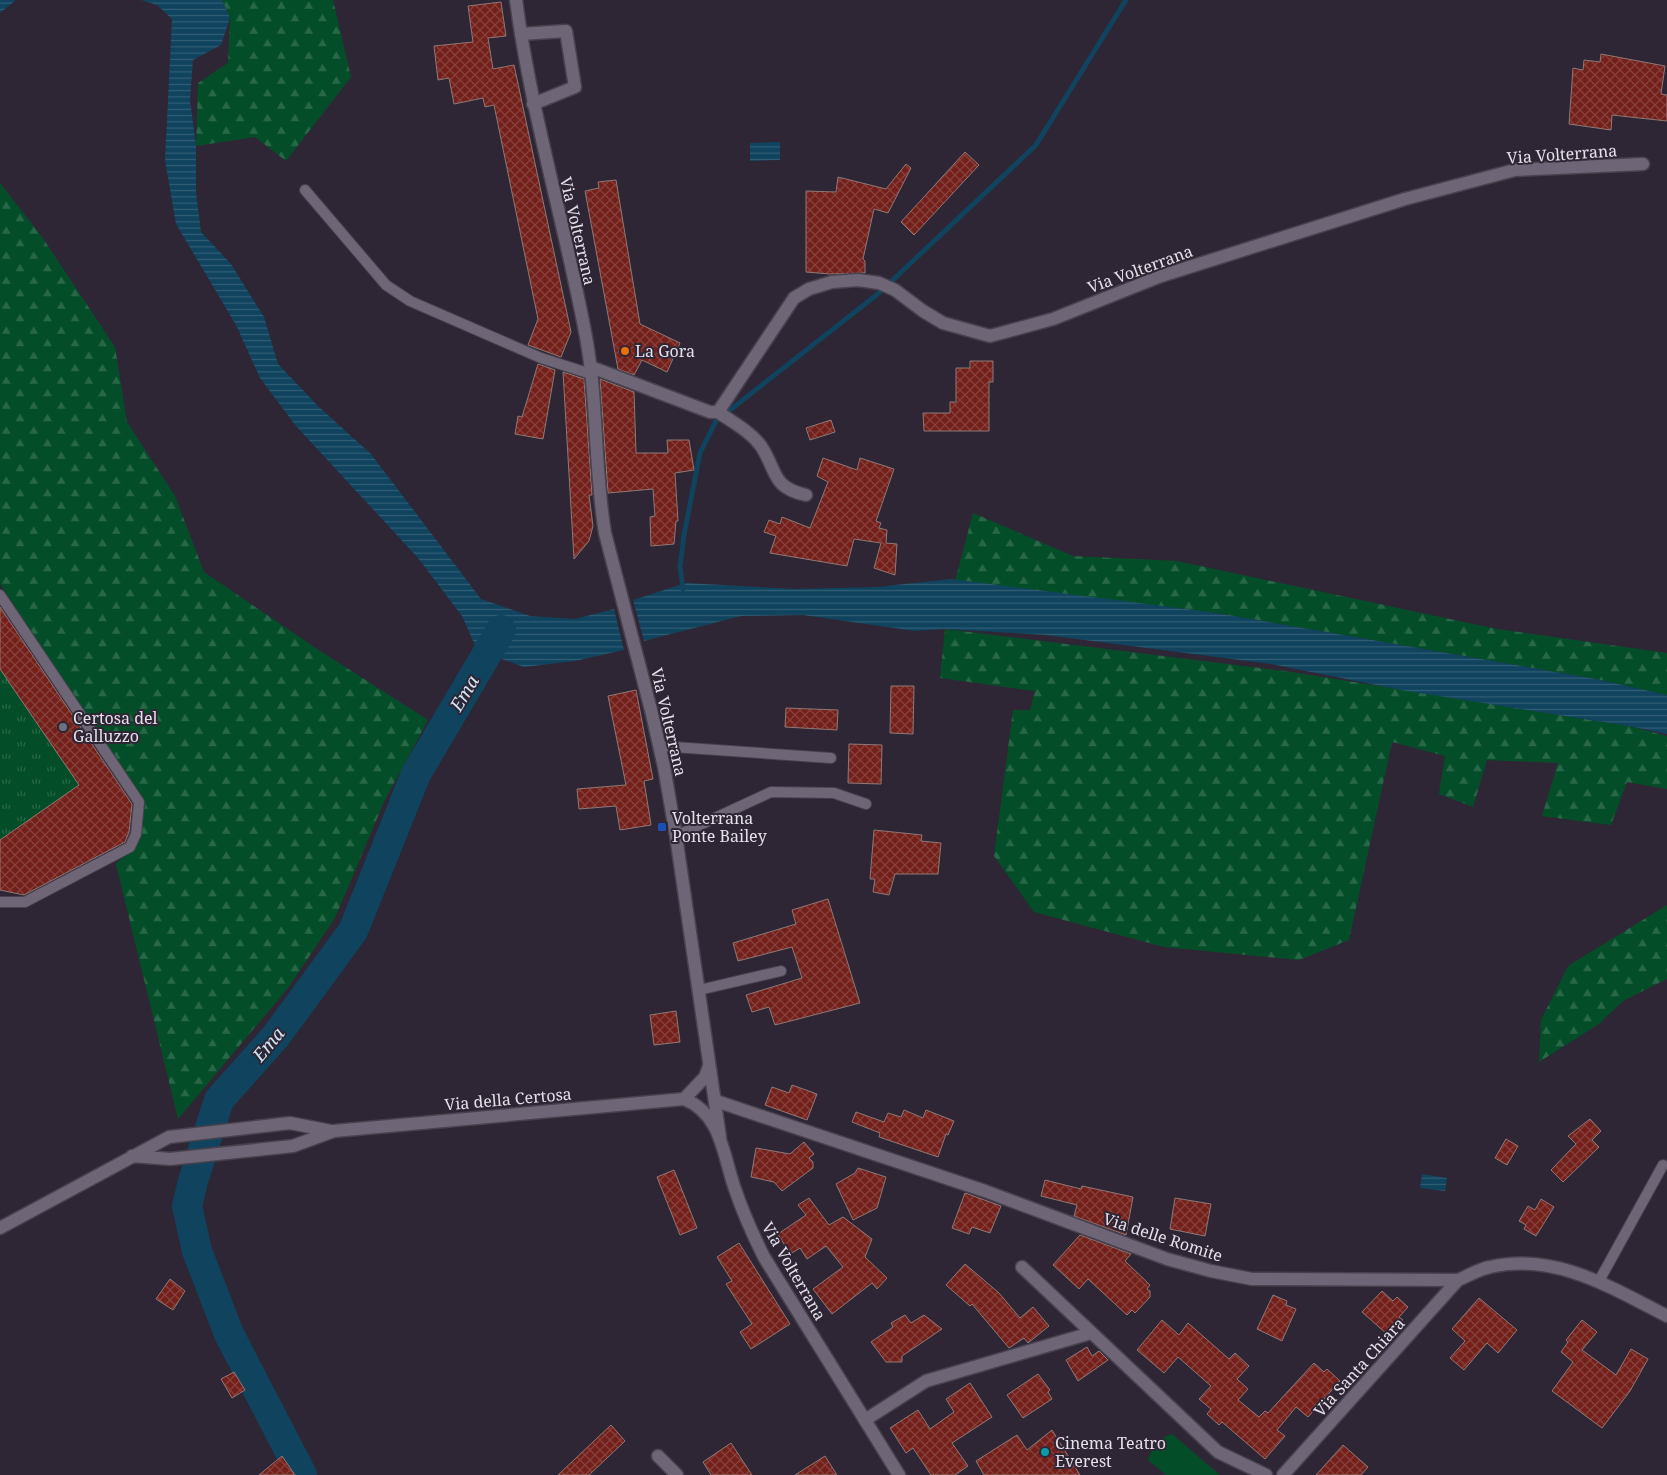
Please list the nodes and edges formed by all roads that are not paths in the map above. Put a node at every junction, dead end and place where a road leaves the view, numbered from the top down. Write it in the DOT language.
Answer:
graph roads {
  1 [pos="516,0"];
  2 [pos="521,34"];
  3 [pos="533,104"];
  4 [pos="1643,164"];
  5 [pos="305,190"];
  6 [pos="591,370"];
  7 [pos="718,412"];
  8 [pos="806,495"];
  9 [pos="0,595"];
  10 [pos="659,746"];
  11 [pos="831,758"];
  12 [pos="866,804"];
  13 [pos="676,836"];
  14 [pos="0,902"];
  15 [pos="781,971"];
  16 [pos="698,990"];
  17 [pos="709,1064"];
  18 [pos="699,1085"];
  19 [pos="684,1099"];
  20 [pos="716,1102"];
  21 [pos="334,1131"];
  22 [pos="720,1138"];
  23 [pos="132,1156"];
  24 [pos="1663,1165"];
  25 [pos="0,1228"];
  26 [pos="1022,1267"];
  27 [pos="1458,1280"];
  28 [pos="1599,1281"];
  29 [pos="1667,1316"];
  30 [pos="1091,1333"];
  31 [pos="865,1420"];
  32 [pos="658,1456"];
  33 [pos="677,1475"];
  34 [pos="899,1475"];
  35 [pos="1266,1475"];
  36 [pos="1284,1475"];
  1 -- 2 [label="street, Via Volterrana"];
  2 -- 3 [label="street, Via Volterrana"];
  2 -- 3 [label="street"];
  3 -- 6 [label="street, Via Volterrana"];
  4 -- 7 [label="street, Via Volterrana"];
  5 -- 6 [label="lane"];
  6 -- 7 [label="street"];
  6 -- 10 [label="street, Via Volterrana"];
  7 -- 8 [label="street"];
  9 -- 14 [label="lane"];
  10 -- 11 [label="lane"];
  10 -- 13 [label="street, Via Volterrana"];
  12 -- 13 [label="lane"];
  13 -- 16 [label="street, Via Volterrana"];
  15 -- 16 [label="lane"];
  16 -- 17 [label="street, Via Volterrana"];
  17 -- 18 [label="street"];
  17 -- 20 [label="street, Via Volterrana"];
  18 -- 19 [label="street"];
  18 -- 20 [label="street"];
  19 -- 21 [label="street, Via della Certosa"];
  19 -- 22 [label="street, Via Volterrana"];
  20 -- 22 [label="street, Via Volterrana"];
  20 -- 27 [label="street, Via delle Romite"];
  21 -- 23 [label="street, Via della Certosa"];
  21 -- 23 [label="street, Via della Certosa"];
  22 -- 31 [label="street, Via Volterrana"];
  23 -- 25 [label="street, Via della Certosa"];
  24 -- 28 [label="lane"];
  26 -- 30 [label="street"];
  27 -- 28 [label="street, Via delle Romite"];
  27 -- 36 [label="street, Via Santa Chiara"];
  28 -- 29 [label="street, Via delle Romite"];
  30 -- 31 [label="street"];
  30 -- 35 [label="street"];
  31 -- 34 [label="street, Via Volterrana"];
  32 -- 33 [label="street"];
}
